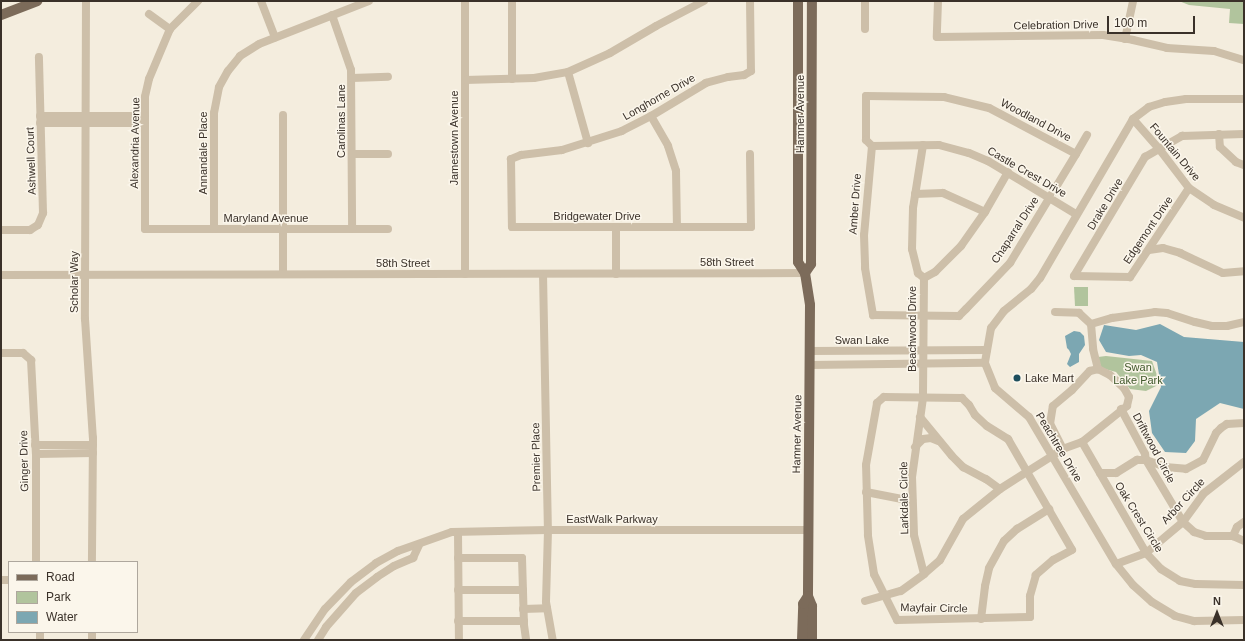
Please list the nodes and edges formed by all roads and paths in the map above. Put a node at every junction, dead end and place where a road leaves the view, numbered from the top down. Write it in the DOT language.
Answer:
graph roads {
  1 [pos="37,1"];
  2 [pos="86,1"];
  3 [pos="198,1"];
  4 [pos="261,1"];
  5 [pos="369,1"];
  6 [pos="464,1"];
  7 [pos="512,1"];
  8 [pos="701,1"];
  9 [pos="750,1"];
  10 [pos="798,1"];
  11 [pos="812,1"];
  12 [pos="865,1"];
  13 [pos="938,1"];
  14 [pos="1133,1"];
  15 [pos="149,14"];
  16 [pos="1,15"];
  17 [pos="332,16"];
  18 [pos="170,29"];
  19 [pos="866,29"];
  20 [pos="275,37"];
  21 [pos="1125,38"];
  22 [pos="39,57"];
  23 [pos="1244,60"];
  24 [pos="568,72"];
  25 [pos="388,77"];
  26 [pos="352,78"];
  27 [pos="464,80"];
  28 [pos="512,80"];
  29 [pos="866,96"];
  30 [pos="1244,98"];
  31 [pos="284,115"];
  32 [pos="651,116"];
  33 [pos="86,119"];
  34 [pos="145,119"];
  35 [pos="1132,119"];
  36 [pos="40,120"];
  37 [pos="1219,134"];
  38 [pos="1244,134"];
  39 [pos="1087,135"];
  40 [pos="588,143"];
  41 [pos="923,145"];
  42 [pos="872,146"];
  43 [pos="1160,150"];
  44 [pos="352,154"];
  45 [pos="388,154"];
  46 [pos="750,154"];
  47 [pos="1076,154"];
  48 [pos="511,160"];
  49 [pos="1244,166"];
  50 [pos="1008,172"];
  51 [pos="1189,188"];
  52 [pos="915,194"];
  53 [pos="1050,196"];
  54 [pos="985,212"];
  55 [pos="1076,214"];
  56 [pos="1244,218"];
  57 [pos="616,227"];
  58 [pos="677,227"];
  59 [pos="282,229"];
  60 [pos="352,229"];
  61 [pos="388,229"];
  62 [pos="1,230"];
  63 [pos="145,230"];
  64 [pos="214,230"];
  65 [pos="1149,250"];
  66 [pos="1244,271"];
  67 [pos="805,273"];
  68 [pos="283,274"];
  69 [pos="465,274"];
  70 [pos="543,274"];
  71 [pos="616,274"];
  72 [pos="1,275"];
  73 [pos="85,275"];
  74 [pos="1074,276"];
  75 [pos="924,278"];
  76 [pos="1055,312"];
  77 [pos="873,315"];
  78 [pos="924,316"];
  79 [pos="1244,322"];
  80 [pos="1091,324"];
  81 [pos="987,350"];
  82 [pos="810,351"];
  83 [pos="923,351"];
  84 [pos="1,353"];
  85 [pos="923,363"];
  86 [pos="985,363"];
  87 [pos="810,365"];
  88 [pos="1098,369"];
  89 [pos="923,398"];
  90 [pos="1121,409"];
  91 [pos="920,417"];
  92 [pos="1244,423"];
  93 [pos="939,442"];
  94 [pos="1082,442"];
  95 [pos="915,448"];
  96 [pos="35,449"];
  97 [pos="93,449"];
  98 [pos="1063,449"];
  99 [pos="1052,457"];
  100 [pos="1146,460"];
  101 [pos="1244,462"];
  102 [pos="1027,472"];
  103 [pos="1100,473"];
  104 [pos="1000,489"];
  105 [pos="866,492"];
  106 [pos="912,501"];
  107 [pos="1049,509"];
  108 [pos="1183,522"];
  109 [pos="1244,522"];
  110 [pos="548,530"];
  111 [pos="808,530"];
  112 [pos="458,532"];
  113 [pos="1233,536"];
  114 [pos="1244,541"];
  115 [pos="419,545"];
  116 [pos="1146,553"];
  117 [pos="458,558"];
  118 [pos="36,561"];
  119 [pos="92,561"];
  120 [pos="1116,564"];
  121 [pos="924,574"];
  122 [pos="1244,585"];
  123 [pos="458,590"];
  124 [pos="523,590"];
  125 [pos="808,596"];
  126 [pos="884,596"];
  127 [pos="865,601"];
  128 [pos="547,608"];
  129 [pos="523,609"];
  130 [pos="803,614"];
  131 [pos="981,619"];
  132 [pos="458,620"];
  133 [pos="524,620"];
  134 [pos="1244,620"];
  135 [pos="304,640"];
  136 [pos="318,640"];
  137 [pos="459,640"];
  138 [pos="526,640"];
  139 [pos="553,640"];
  140 [pos="802,640"];
  141 [pos="807,640"];
  142 [pos="812,640"];
  1 -- 16 [label="main road"];
  2 -- 33 [label="street, Scholar Way"];
  3 -- 18 [label="street, Alexandria Avenue"];
  4 -- 20 [label="street"];
  5 -- 17 [label="street, Annandale Place"];
  6 -- 27 [label="street, Jamestown Avenue"];
  7 -- 28 [label="street"];
  8 -- 24 [label="street"];
  9 -- 32 [label="street, Longhorne Drive"];
  10 -- 67 [label="main road, Hamner Avenue"];
  11 -- 67 [label="main road, Hamner Avenue"];
  12 -- 19 [label="street"];
  13 -- 21 [label="street, Celebration Drive"];
  14 -- 21 [label="street"];
  15 -- 18 [label="street"];
  17 -- 20 [label="street, Annandale Place"];
  17 -- 26 [label="street, Carolinas Lane"];
  18 -- 34 [label="street, Alexandria Avenue"];
  20 -- 64 [label="street, Annandale Place"];
  21 -- 23 [label="street, Celebration Drive"];
  22 -- 36 [label="street, Ashwell Court"];
  24 -- 28 [label="street"];
  24 -- 40 [label="street"];
  25 -- 26 [label="street"];
  26 -- 44 [label="street, Carolinas Lane"];
  27 -- 28 [label="street"];
  27 -- 69 [label="street, Jamestown Avenue"];
  29 -- 42 [label="street, Amber Drive"];
  29 -- 47 [label="street, Woodland Drive"];
  30 -- 35 [label="street"];
  31 -- 59 [label="street"];
  32 -- 40 [label="street, Longhorne Drive"];
  32 -- 58 [label="street"];
  33 -- 34 [label="street"];
  33 -- 36 [label="street"];
  33 -- 73 [label="street, Scholar Way"];
  34 -- 63 [label="street, Alexandria Avenue"];
  35 -- 43 [label="street, Fountain Drive"];
  35 -- 55 [label="street"];
  36 -- 62 [label="street, Ashwell Court"];
  37 -- 38 [label="street, Drake Drive"];
  37 -- 43 [label="street, Drake Drive"];
  37 -- 49 [label="street"];
  39 -- 47 [label="street, Chaparral Drive"];
  40 -- 48 [label="street, Longhorne Drive"];
  41 -- 42 [label="street, Castle Crest Drive"];
  41 -- 50 [label="street, Castle Crest Drive"];
  41 -- 52 [label="street, Beachwood Drive"];
  42 -- 77 [label="street, Amber Drive"];
  43 -- 51 [label="street, Fountain Drive"];
  43 -- 74 [label="street, Drake Drive"];
  44 -- 45 [label="street"];
  44 -- 60 [label="street, Carolinas Lane"];
  46 -- 58 [label="street, Bridgewater Drive"];
  47 -- 53 [label="street, Chaparral Drive"];
  48 -- 57 [label="street, Bridgewater Drive"];
  50 -- 53 [label="street, Castle Crest Drive"];
  50 -- 54 [label="street"];
  51 -- 56 [label="street, Fountain Drive"];
  51 -- 65 [label="street, Edgemont Drive"];
  52 -- 54 [label="street"];
  52 -- 75 [label="street, Beachwood Drive"];
  53 -- 55 [label="street, Castle Crest Drive"];
  53 -- 78 [label="street, Chaparral Drive"];
  54 -- 75 [label="street"];
  55 -- 81 [label="street"];
  57 -- 58 [label="street, Bridgewater Drive"];
  57 -- 71 [label="street"];
  59 -- 60 [label="street, Maryland Avenue"];
  59 -- 64 [label="street, Maryland Avenue"];
  59 -- 68 [label="street"];
  60 -- 61 [label="street, Maryland Avenue"];
  63 -- 64 [label="street, Maryland Avenue"];
  65 -- 66 [label="street"];
  65 -- 74 [label="street, Edgemont Drive"];
  67 -- 71 [label="street, 58th Street"];
  67 -- 82 [label="main road, Hamner Avenue"];
  68 -- 69 [label="street, 58th Street"];
  68 -- 73 [label="street, 58th Street"];
  69 -- 70 [label="street, 58th Street"];
  70 -- 71 [label="street, 58th Street"];
  70 -- 110 [label="street, Premier Place"];
  72 -- 73 [label="street, 58th Street"];
  73 -- 97 [label="street, Scholar Way"];
  75 -- 78 [label="street, Beachwood Drive"];
  76 -- 80 [label="street"];
  77 -- 78 [label="street, Chaparral Drive"];
  78 -- 83 [label="street, Beachwood Drive"];
  79 -- 80 [label="street"];
  80 -- 88 [label="street"];
  81 -- 83 [label="street, Swan Lake"];
  81 -- 86 [label="street"];
  82 -- 83 [label="street, Swan Lake"];
  82 -- 87 [label="main road, Hamner Avenue"];
  83 -- 85 [label="street, Beachwood Drive"];
  84 -- 96 [label="street, Ginger Drive"];
  85 -- 86 [label="street, Swan Lake"];
  85 -- 87 [label="street, Swan Lake"];
  85 -- 89 [label="street, Beachwood Drive"];
  86 -- 99 [label="street, Peachtree Drive"];
  87 -- 111 [label="main road, Hamner Avenue"];
  88 -- 90 [label="street"];
  88 -- 98 [label="street"];
  89 -- 91 [label="street, Larkdale Circle"];
  89 -- 102 [label="street"];
  89 -- 105 [label="street"];
  90 -- 94 [label="street"];
  90 -- 100 [label="street, Driftwood Circle"];
  91 -- 93 [label="street"];
  91 -- 95 [label="street, Larkdale Circle"];
  92 -- 100 [label="street"];
  93 -- 95 [label="street"];
  93 -- 104 [label="street"];
  94 -- 98 [label="street, Mayfair Circle"];
  94 -- 103 [label="street, Oak Crest Circle"];
  95 -- 106 [label="street, Larkdale Circle"];
  96 -- 97 [label="street"];
  96 -- 118 [label="street, Ginger Drive"];
  97 -- 119 [label="street, Scholar Way"];
  98 -- 99 [label="street, Mayfair Circle"];
  99 -- 102 [label="street, Mayfair Circle"];
  99 -- 120 [label="street, Peachtree Drive"];
  100 -- 103 [label="street"];
  100 -- 108 [label="street, Driftwood Circle"];
  101 -- 108 [label="street, Arbor Circle"];
  102 -- 104 [label="street, Mayfair Circle"];
  102 -- 107 [label="street"];
  103 -- 116 [label="street, Oak Crest Circle"];
  104 -- 121 [label="street, Mayfair Circle"];
  105 -- 106 [label="street"];
  105 -- 126 [label="street"];
  106 -- 121 [label="street, Larkdale Circle"];
  107 -- 131 [label="street"];
  107 -- 131 [label="street, Mayfair Circle"];
  108 -- 113 [label="street, Driftwood Circle"];
  108 -- 116 [label="street, Arbor Circle"];
  109 -- 113 [label="street"];
  110 -- 111 [label="street, EastWalk Parkway"];
  110 -- 112 [label="street, EastWalk Parkway"];
  110 -- 128 [label="street, Premier Place"];
  111 -- 125 [label="main road, Hamner Avenue"];
  112 -- 115 [label="street, EastWalk Parkway"];
  112 -- 117 [label="street"];
  113 -- 114 [label="street, Driftwood Circle"];
  115 -- 135 [label="street, EastWalk Parkway"];
  115 -- 136 [label="street"];
  116 -- 120 [label="street, Arbor Circle"];
  116 -- 122 [label="street, Oak Crest Circle"];
  117 -- 123 [label="street"];
  117 -- 124 [label="street"];
  120 -- 134 [label="street, Peachtree Drive"];
  121 -- 126 [label="street, Mayfair Circle"];
  123 -- 124 [label="street"];
  123 -- 132 [label="street"];
  124 -- 129 [label="street"];
  125 -- 130 [label="main road, Hamner Avenue"];
  125 -- 142 [label="main road, Hamner Avenue"];
  126 -- 127 [label="street"];
  126 -- 131 [label="street, Mayfair Circle"];
  128 -- 129 [label="street"];
  128 -- 139 [label="street, Premier Place"];
  129 -- 133 [label="street"];
  130 -- 140 [label="main road, Hamner Avenue"];
  130 -- 141 [label="main road"];
  132 -- 133 [label="street"];
  132 -- 137 [label="street"];
  133 -- 138 [label="street"];
}
